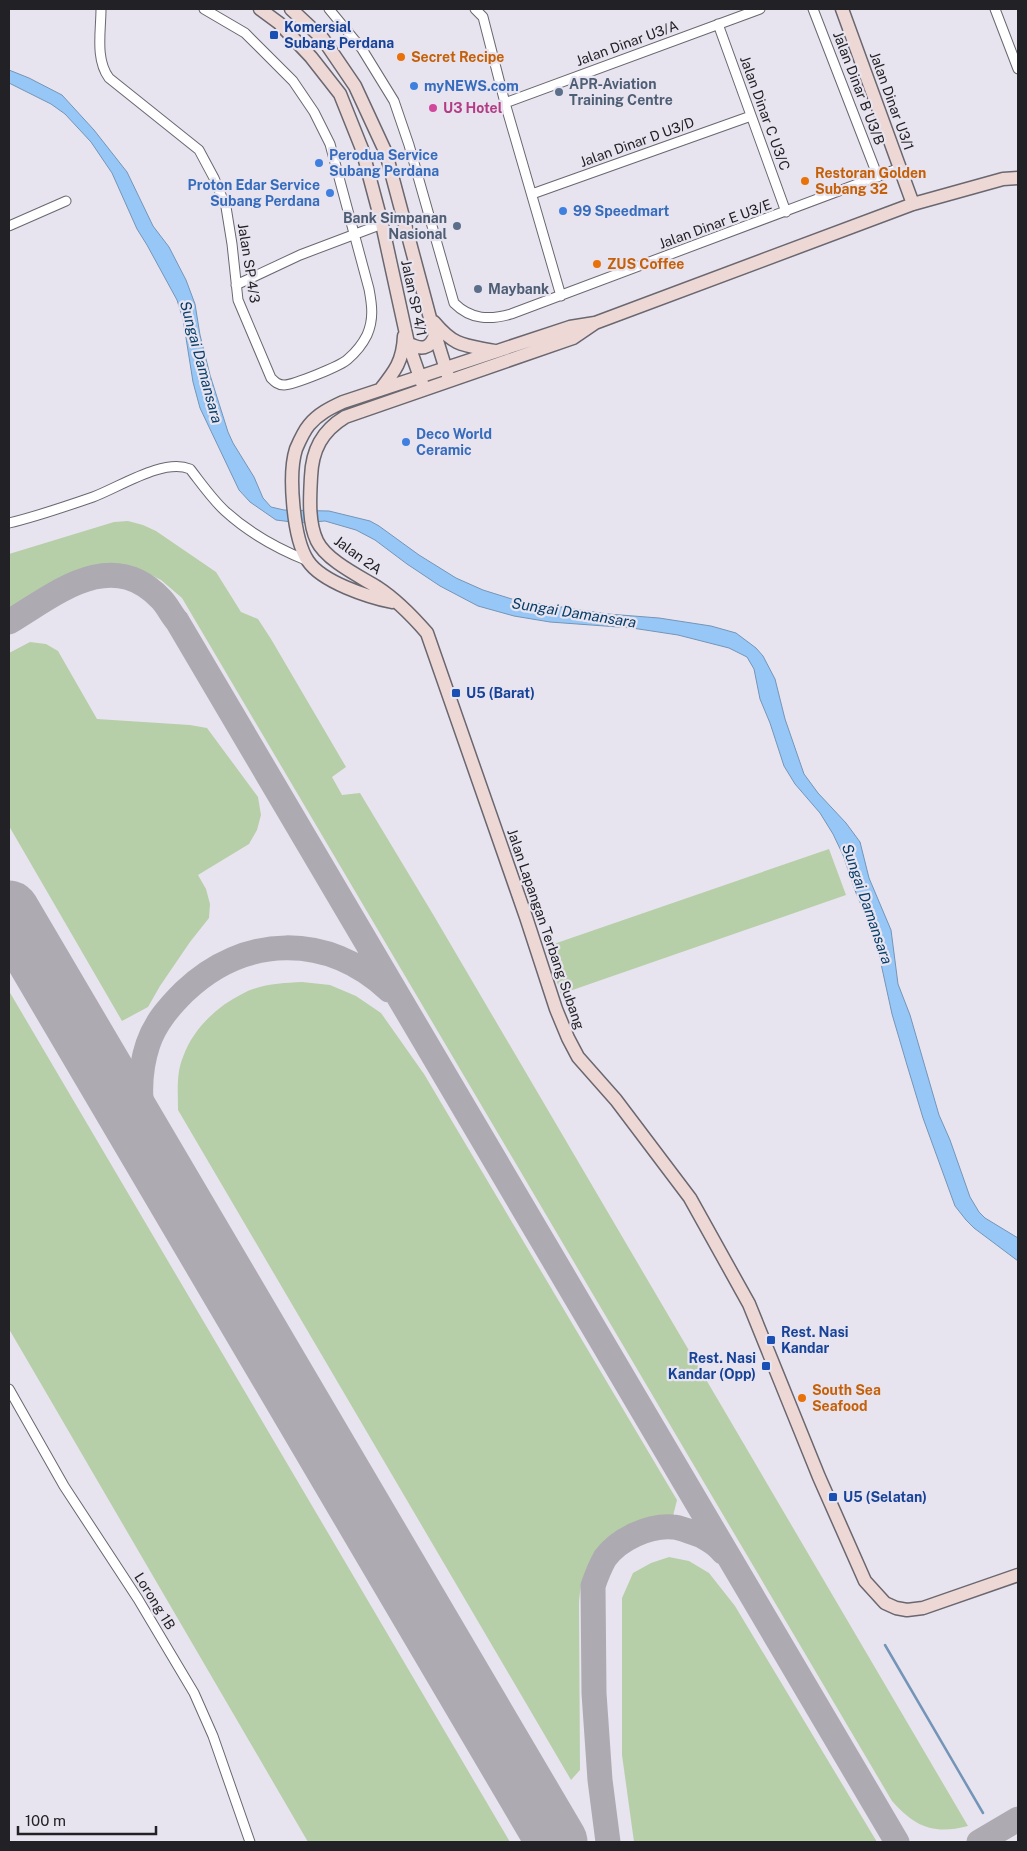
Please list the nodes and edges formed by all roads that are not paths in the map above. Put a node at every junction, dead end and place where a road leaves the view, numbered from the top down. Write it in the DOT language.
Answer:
graph roads {
  1 [pos="101,9"];
  2 [pos="204,9"];
  3 [pos="260,9"];
  4 [pos="291,9"];
  5 [pos="329,9"];
  6 [pos="475,9"];
  7 [pos="760,9"];
  8 [pos="813,9"];
  9 [pos="842,9"];
  10 [pos="996,9"];
  11 [pos="718,24"];
  12 [pos="1015,49"];
  13 [pos="1018,69"];
  14 [pos="505,103"];
  15 [pos="751,116"];
  16 [pos="900,168"];
  17 [pos="878,177"];
  18 [pos="1018,178"];
  19 [pos="532,194"];
  20 [pos="66,201"];
  21 [pos="913,204"];
  22 [pos="786,212"];
  23 [pos="382,224"];
  24 [pos="9,226"];
  25 [pos="354,234"];
  26 [pos="236,284"];
  27 [pos="561,296"];
  28 [pos="430,318"];
  29 [pos="404,321"];
  30 [pos="595,323"];
  31 [pos="435,335"];
  32 [pos="408,343"];
  33 [pos="497,351"];
  34 [pos="445,368"];
  35 [pos="420,376"];
  36 [pos="450,381"];
  37 [pos="380,390"];
  38 [pos="425,390"];
  39 [pos="9,523"];
  40 [pos="308,561"];
  41 [pos="395,602"];
  42 [pos="9,1388"];
  43 [pos="1018,1575"];
  44 [pos="250,1842"];
  1 -- 26 [label="street, Jalan SP 4/3"];
  2 -- 25 [label="street"];
  3 -- 23 [label="street, Jalan SP 4/1"];
  4 -- 28 [label="street, Jalan SP 4/1"];
  5 -- 27 [label="street, Jalan Dinar E U3/E"];
  6 -- 14 [label="street"];
  7 -- 11 [label="street, Jalan Dinar U3/A"];
  8 -- 17 [label="street, Jalan Dinar B U3/B"];
  9 -- 16 [label="street, Jalan Dinar U3/1"];
  10 -- 12 [label="street"];
  11 -- 14 [label="street, Jalan Dinar U3/A"];
  11 -- 15 [label="street, Jalan Dinar C U3/C"];
  12 -- 13 [label="street"];
  14 -- 19 [label="street"];
  15 -- 19 [label="street, Jalan Dinar D U3/D"];
  15 -- 22 [label="street, Jalan Dinar C U3/C"];
  16 -- 17 [label="street, Jalan Dinar E U3/E"];
  16 -- 21 [label="street, Jalan Dinar U3/1"];
  17 -- 22 [label="street, Jalan Dinar E U3/E"];
  18 -- 21 [label="street"];
  19 -- 27 [label="street"];
  20 -- 24 [label="street"];
  21 -- 30 [label="street"];
  22 -- 27 [label="street, Jalan Dinar E U3/E"];
  23 -- 25 [label="street"];
  23 -- 29 [label="street, Jalan SP 4/1"];
  25 -- 26 [label="street"];
  25 -- 26 [label="street, Jalan SP 4/3"];
  28 -- 31 [label="street, Jalan SP 4/1"];
  28 -- 33 [label="street"];
  29 -- 32 [label="street, Jalan SP 4/1"];
  29 -- 37 [label="street"];
  30 -- 33 [label="street, Jalan 2A"];
  30 -- 36 [label="street, Jalan 2A"];
  31 -- 32 [label="street"];
  31 -- 34 [label="street, Jalan SP 4/1"];
  32 -- 35 [label="street, Jalan SP 4/1"];
  33 -- 34 [label="street, Jalan 2A"];
  34 -- 35 [label="street, Jalan 2A"];
  34 -- 36 [label="street, Jalan SP 4/1"];
  35 -- 37 [label="street, Jalan 2A"];
  35 -- 38 [label="street, Jalan SP 4/1"];
  36 -- 38 [label="street, Jalan 2A"];
  37 -- 40 [label="street, Jalan 2A"];
  38 -- 41 [label="street, Jalan 2A"];
  39 -- 40 [label="street"];
  40 -- 41 [label="street, Jalan 2A"];
  41 -- 43 [label="street, Jalan Lapangan Terbang Subang"];
  42 -- 44 [label="street, Lorong 1B"];
}
